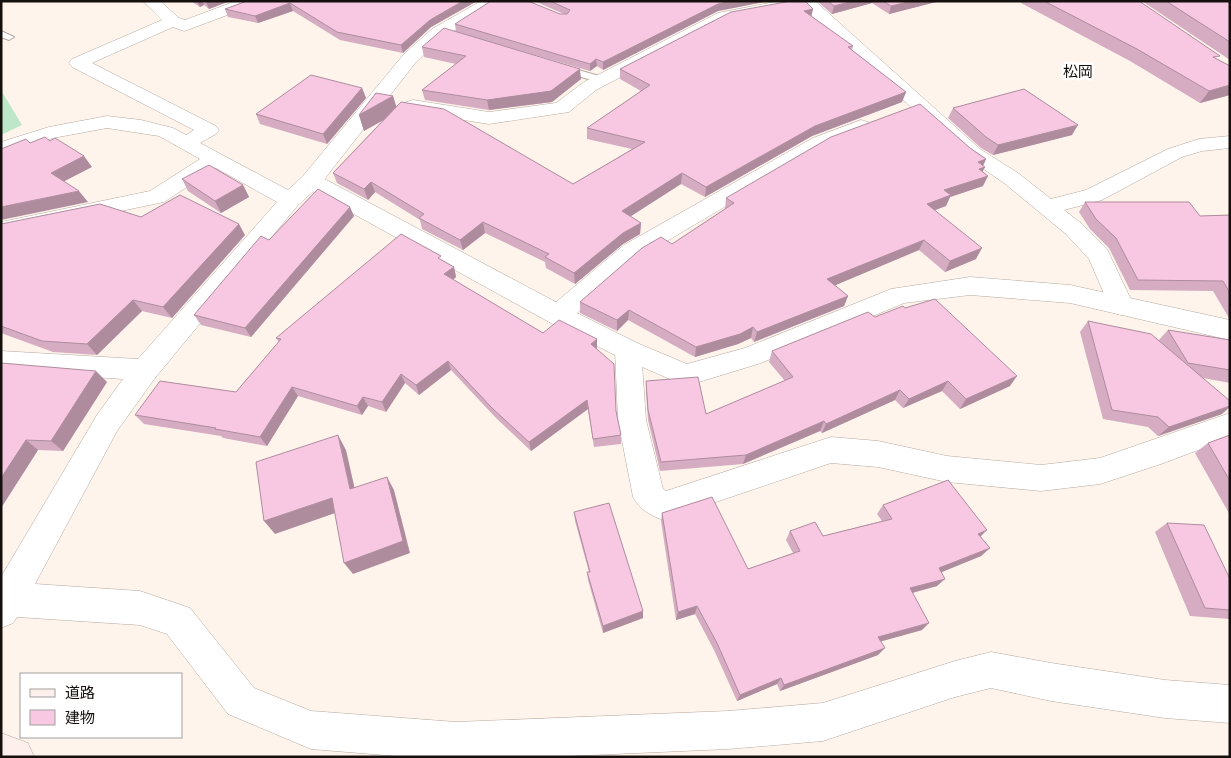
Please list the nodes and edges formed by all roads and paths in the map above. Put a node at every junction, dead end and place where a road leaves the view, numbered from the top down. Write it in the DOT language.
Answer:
graph roads {
  1 [pos="151,1"];
  2 [pos="251,1"];
  3 [pos="494,1"];
  4 [pos="805,1"];
  5 [pos="173,22"];
  6 [pos="554,66"];
  7 [pos="602,80"];
  8 [pos="377,101"];
  9 [pos="900,111"];
  10 [pos="1230,142"];
  11 [pos="185,143"];
  12 [pos="1,149"];
  13 [pos="215,159"];
  14 [pos="311,181"];
  15 [pos="290,200"];
  16 [pos="1049,207"];
  17 [pos="1,229"];
  18 [pos="1121,306"];
  19 [pos="558,315"];
  20 [pos="1230,330"];
  21 [pos="628,350"];
  22 [pos="1,361"];
  23 [pos="145,370"];
  24 [pos="1230,425"];
  25 [pos="5,605"];
  26 [pos="1230,704"];
  27 [pos="1,753"];
  28 [pos="14,757"];
  1 -- 5 [label="street"];
  2 -- 5 [label="street"];
  3 -- 8 [label="street"];
  4 -- 7 [label="street"];
  4 -- 9 [label="street"];
  5 -- 11 [label="street"];
  6 -- 7 [label="lane"];
  7 -- 8 [label="street"];
  8 -- 14 [label="street"];
  9 -- 16 [label="street"];
  9 -- 19 [label="street"];
  10 -- 16 [label="street"];
  11 -- 12 [label="street"];
  11 -- 13 [label="street"];
  13 -- 15 [label="street"];
  13 -- 17 [label="street"];
  14 -- 15 [label="street"];
  14 -- 19 [label="street"];
  15 -- 23 [label="street"];
  16 -- 18 [label="street"];
  18 -- 20 [label="street"];
  18 -- 21 [label="street"];
  19 -- 21 [label="street"];
  21 -- 24 [label="street"];
  22 -- 23 [label="street"];
  23 -- 25 [label="street"];
  25 -- 26 [label="street"];
  27 -- 28 [label="main road"];
}
